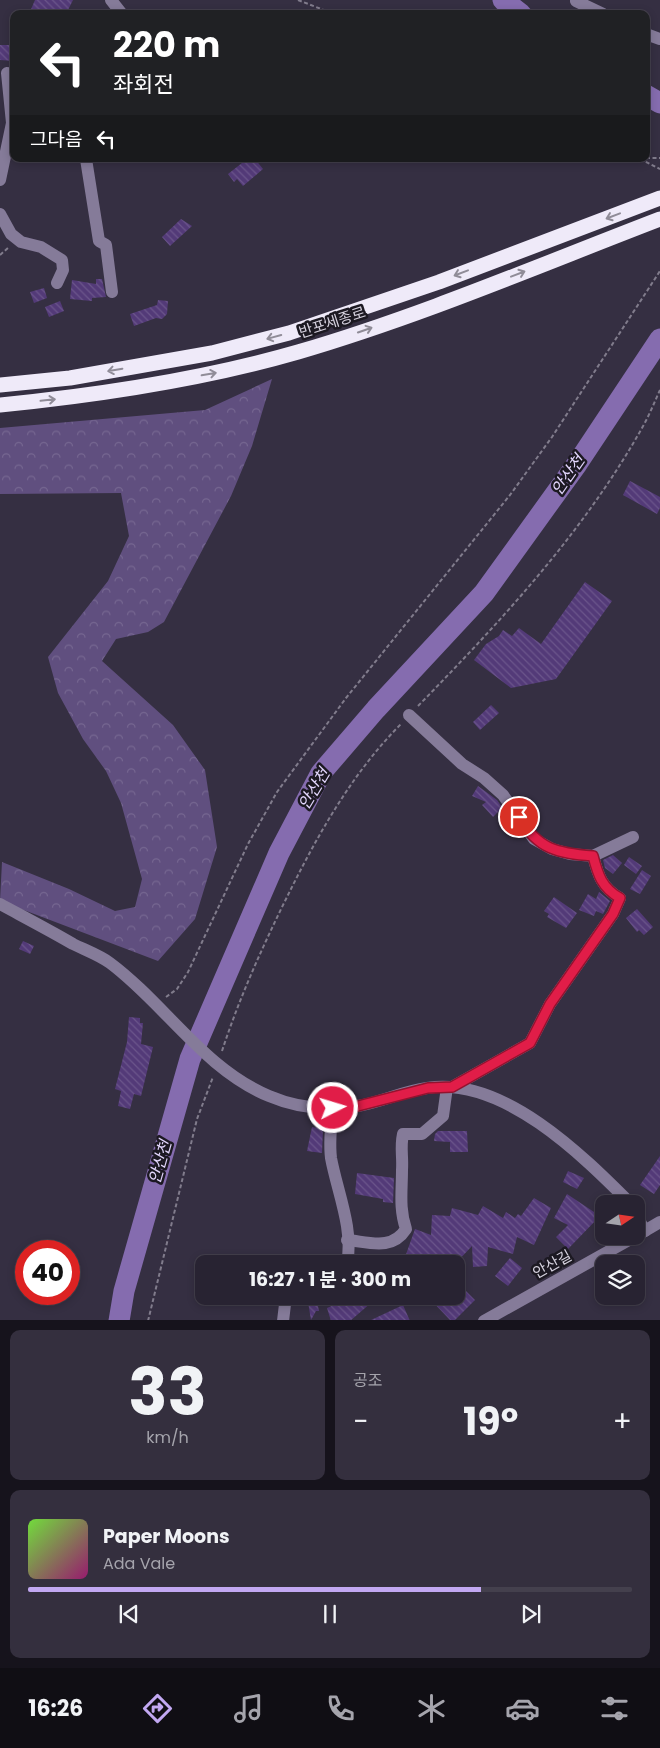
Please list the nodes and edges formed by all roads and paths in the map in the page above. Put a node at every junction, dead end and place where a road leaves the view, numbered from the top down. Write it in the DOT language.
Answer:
graph roads {
  1 [pos="111,0"];
  2 [pos="298,0"];
  3 [pos="576,0"];
  4 [pos="119,10"];
  5 [pos="324,10"];
  6 [pos="595,10"];
  7 [pos="7,73"];
  8 [pos="10,103"];
  9 [pos="10,132"];
  10 [pos="86,162"];
  11 [pos="646,162"];
  12 [pos="660,169"];
  13 [pos="0,180"];
  14 [pos="659,199"];
  15 [pos="0,214"];
  16 [pos="660,219"];
  17 [pos="660,271"];
  18 [pos="57,283"];
  19 [pos="112,292"];
  20 [pos="0,385"];
  21 [pos="0,406"];
  22 [pos="409,715"];
  23 [pos="632,837"];
  24 [pos="593,856"];
  25 [pos="0,904"];
  26 [pos="158,1007"];
  27 [pos="216,1062"];
  28 [pos="450,1087"];
  29 [pos="333,1108"];
  30 [pos="622,1195"];
  31 [pos="660,1222"];
  32 [pos="645,1231"];
  33 [pos="347,1240"];
  34 [pos="619,1245"];
  35 [pos="347,1255"];
  36 [pos="285,1305"];
  37 [pos="148,1320"];
  38 [pos="283,1320"];
  39 [pos="484,1320"];
  1 -- 4 [label="street"];
  2 -- 5 [label="path"];
  3 -- 6 [label="street"];
  7 -- 8 [label="street"];
  9 -- 13 [label="street"];
  10 -- 19 [label="street"];
  11 -- 12 [label="path"];
  14 -- 20 [label="highway, 반포세종로, one-way"];
  15 -- 18 [label="street"];
  21 -- 16 [label="highway, 반포세종로, one-way"];
  17 -- 26 [label="path"];
  22 -- 24 [label="street"];
  23 -- 24 [label="street"];
  24 -- 28 [label="street"];
  25 -- 26 [label="street"];
  26 -- 27 [label="street"];
  27 -- 29 [label="street"];
  27 -- 37 [label="path"];
  28 -- 29 [label="street"];
  28 -- 30 [label="street"];
  28 -- 33 [label="street"];
  29 -- 33 [label="street"];
  31 -- 32 [label="street, 안산길"];
  33 -- 35 [label="street"];
  34 -- 39 [label="street, 안산길"];
  36 -- 38 [label="street"];
}
